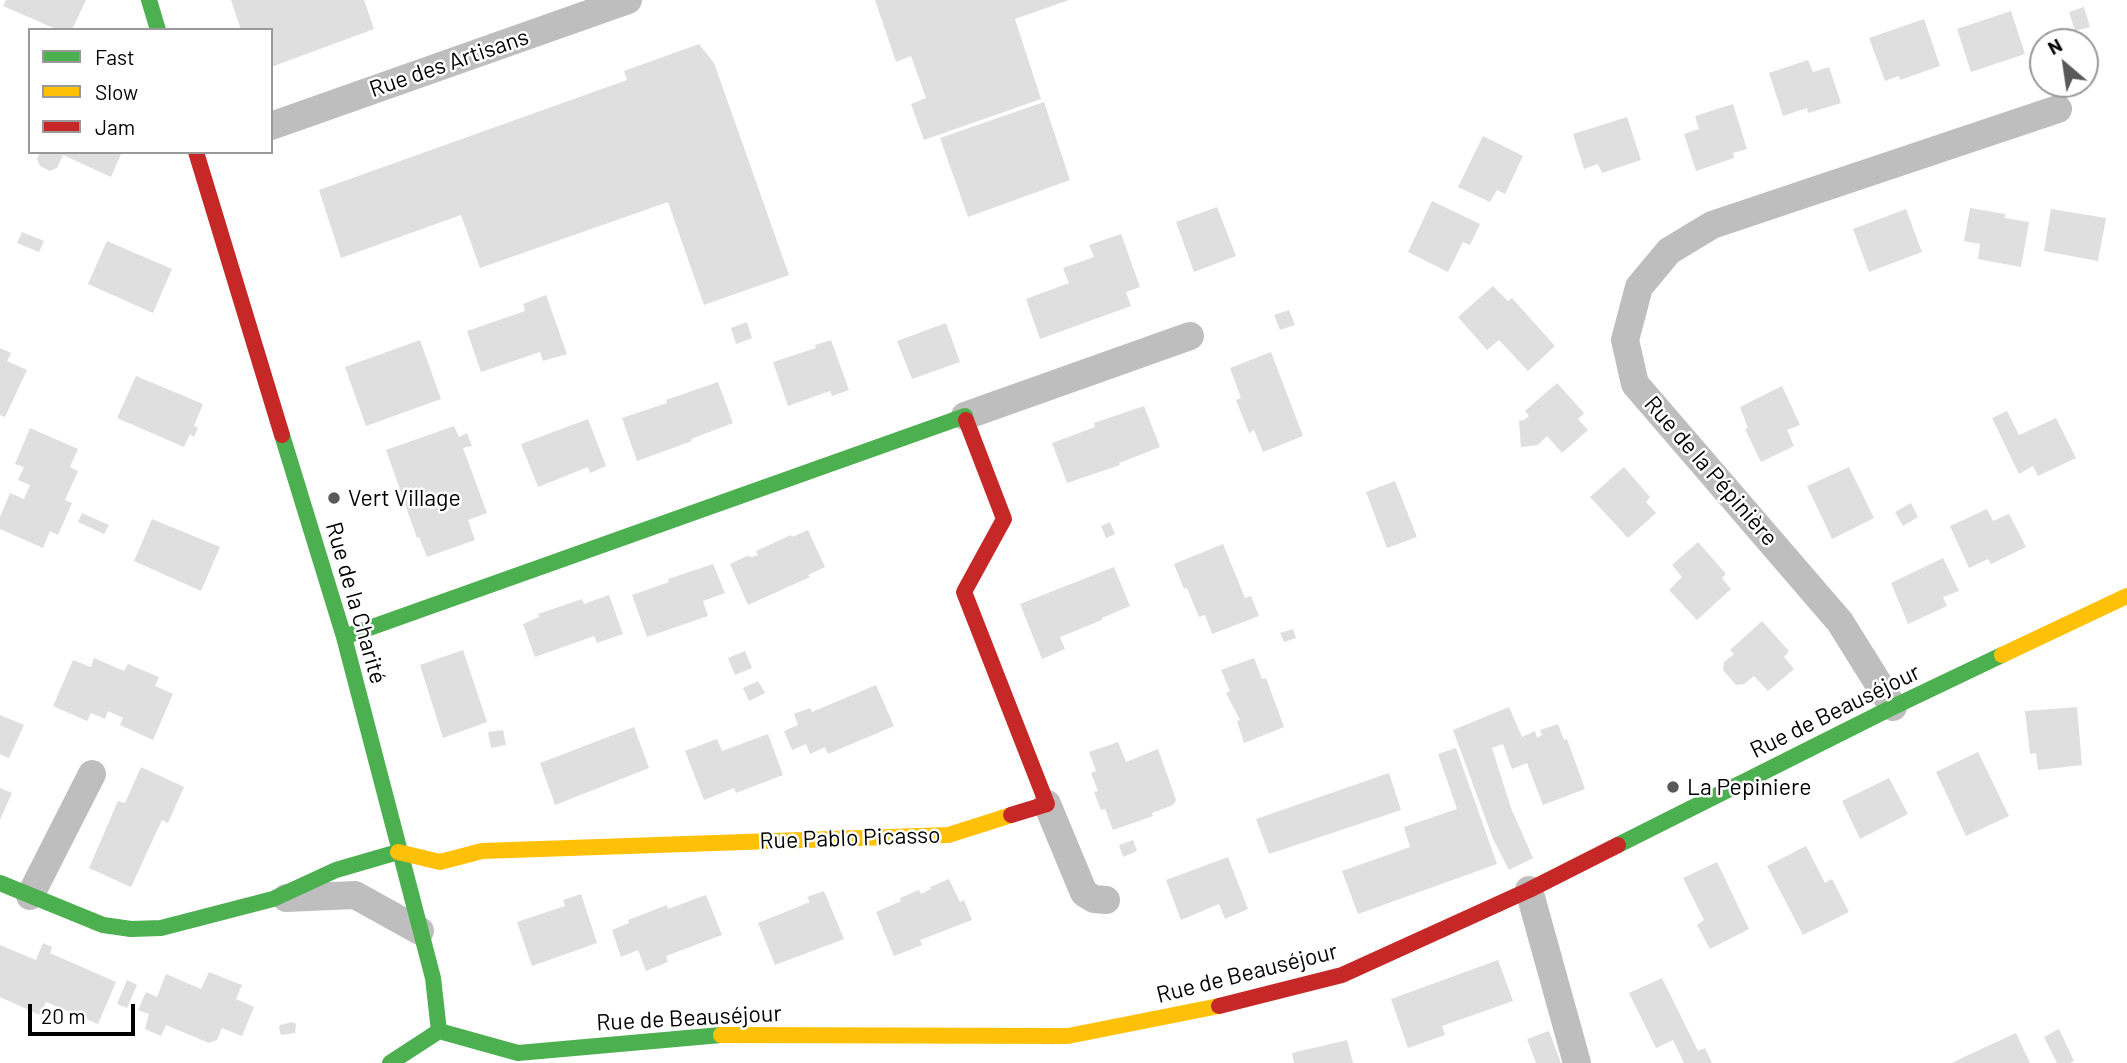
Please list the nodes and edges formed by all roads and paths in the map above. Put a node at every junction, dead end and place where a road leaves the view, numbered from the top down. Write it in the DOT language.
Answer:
graph roads {
  1 [pos="149,0"];
  2 [pos="628,0"];
  3 [pos="157,28"];
  4 [pos="2057,109"];
  5 [pos="273,124"];
  6 [pos="197,154"];
  7 [pos="1190,336"];
  8 [pos="965,416"];
  9 [pos="2127,596"];
  10 [pos="344,637"];
  11 [pos="1893,707"];
  12 [pos="92,774"];
  13 [pos="1047,804"];
  14 [pos="398,852"];
  15 [pos="0,883"];
  16 [pos="1529,890"];
  17 [pos="30,896"];
  18 [pos="273,899"];
  19 [pos="1106,900"];
  20 [pos="420,931"];
  21 [pos="439,1031"];
  22 [pos="390,1063"];
  23 [pos="1577,1063"];
  1 -- 3 [label="street"];
  2 -- 5 [label="street, Rue des Artisans"];
  4 -- 11 [label="street, Rue de la Pépinière"];
  6 -- 10 [label="street, Rue de la Charité"];
  7 -- 8 [label="street"];
  8 -- 10 [label="street"];
  8 -- 13 [label="street"];
  9 -- 11 [label="street, Rue de Beauséjour"];
  10 -- 14 [label="street, Rue de la Charité"];
  11 -- 16 [label="street, Rue de Beauséjour"];
  12 -- 17 [label="street"];
  13 -- 14 [label="street, Rue Pablo Picasso"];
  13 -- 19 [label="street"];
  14 -- 18 [label="street"];
  14 -- 20 [label="street, Rue de la Charité"];
  15 -- 17 [label="street"];
  16 -- 21 [label="street, Rue de Beauséjour"];
  16 -- 23 [label="street"];
  17 -- 18 [label="street"];
  18 -- 20 [label="street"];
  20 -- 21 [label="street, Rue de la Charité"];
  21 -- 22 [label="street"];
}
